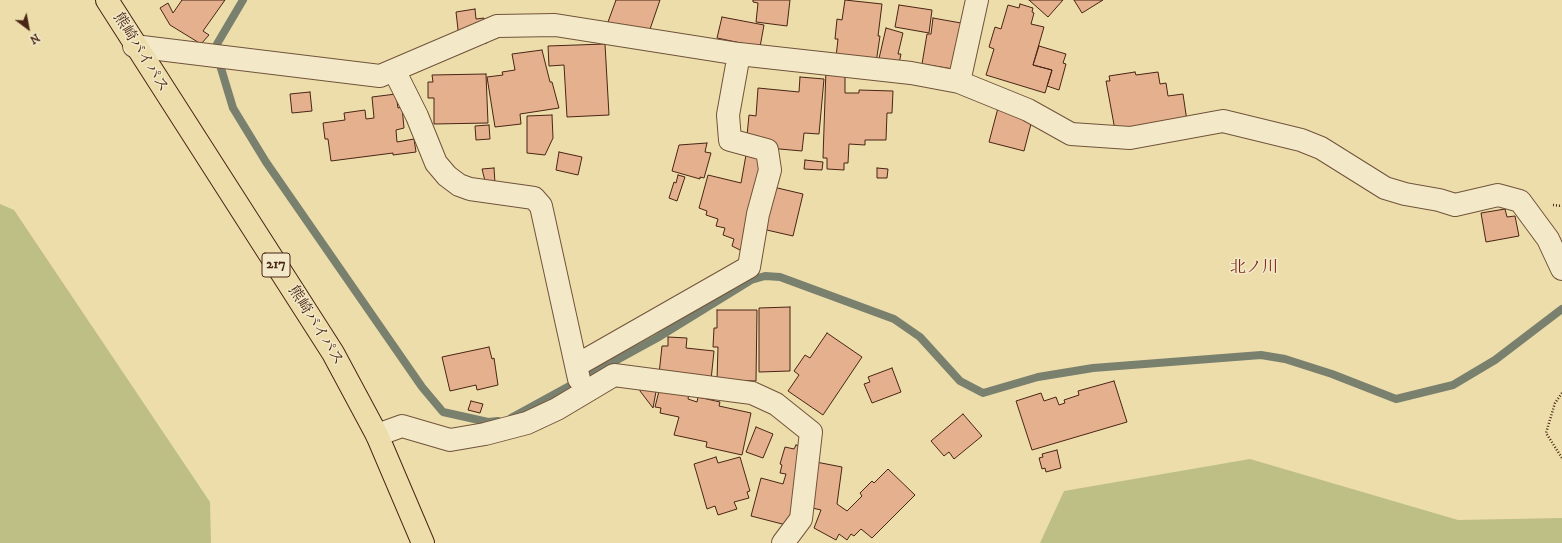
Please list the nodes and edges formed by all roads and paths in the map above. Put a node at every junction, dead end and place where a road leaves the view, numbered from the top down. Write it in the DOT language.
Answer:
graph roads {
  1 [pos="107,0"];
  2 [pos="978,0"];
  3 [pos="134,46"];
  4 [pos="739,54"];
  5 [pos="394,70"];
  6 [pos="959,82"];
  7 [pos="1562,269"];
  8 [pos="577,365"];
  9 [pos="1562,393"];
  10 [pos="581,396"];
  11 [pos="377,435"];
  12 [pos="1562,458"];
  13 [pos="423,543"];
  14 [pos="783,543"];
  1 -- 3 [label="highway, 熊崎バイパス / 217"];
  2 -- 6 [label="street"];
  3 -- 5 [label="street"];
  3 -- 11 [label="highway, 熊崎バイパス / 217"];
  4 -- 5 [label="street"];
  4 -- 6 [label="street"];
  4 -- 8 [label="street"];
  5 -- 8 [label="street"];
  6 -- 7 [label="street"];
  8 -- 10 [label="street"];
  9 -- 12 [label="path"];
  10 -- 11 [label="street"];
  10 -- 14 [label="street"];
  11 -- 13 [label="highway, 熊崎バイパス / 217"];
}
